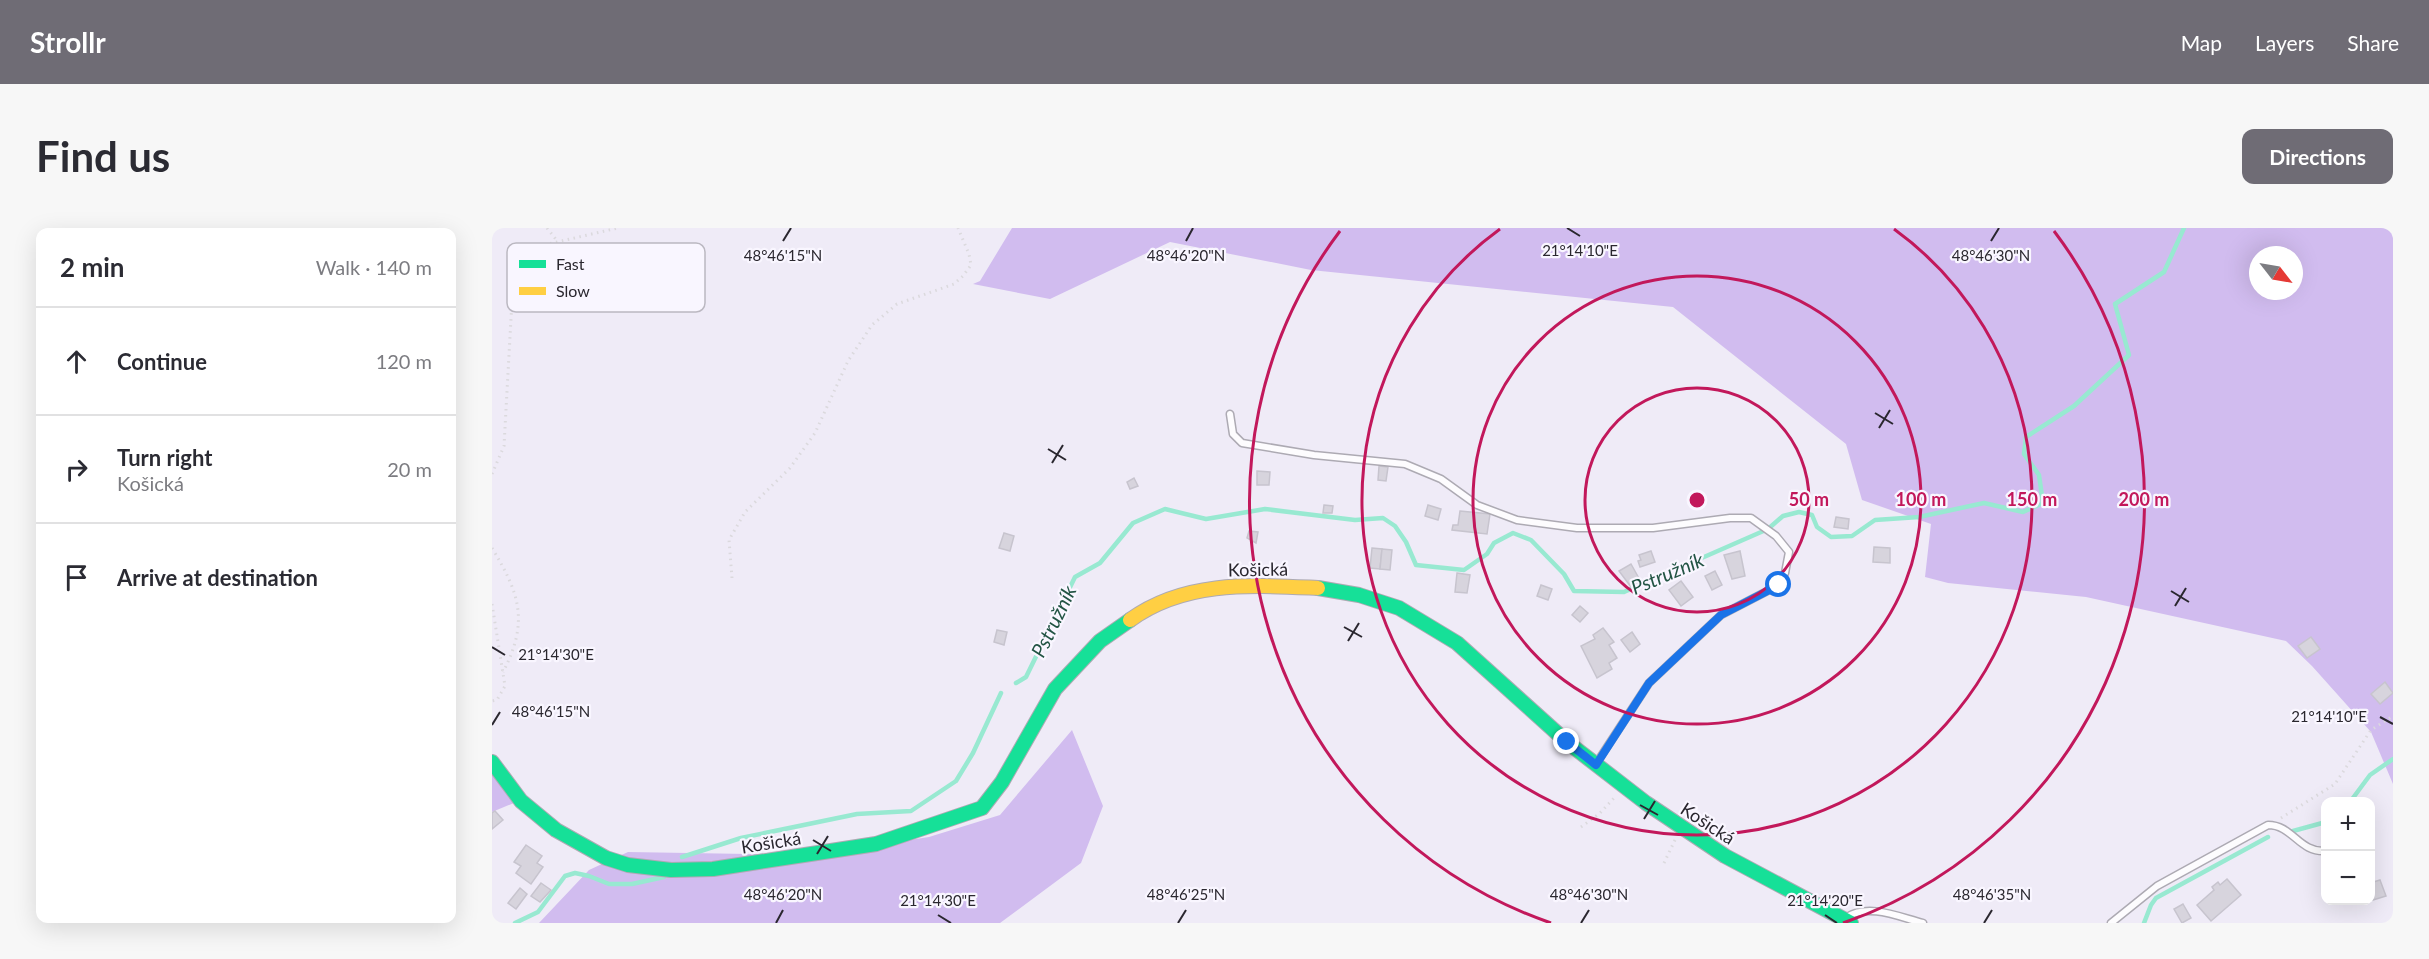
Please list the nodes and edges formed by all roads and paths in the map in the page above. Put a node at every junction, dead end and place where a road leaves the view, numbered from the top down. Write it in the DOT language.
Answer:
graph roads {
  1 [pos="547,228"];
  2 [pos="618,228"];
  3 [pos="958,228"];
  4 [pos="558,242"];
  5 [pos="552,243"];
  6 [pos="511,312"];
  7 [pos="1230,414"];
  8 [pos="492,474"];
  9 [pos="492,548"];
  10 [pos="732,578"];
  11 [pos="492,604"];
  12 [pos="503,672"];
  13 [pos="492,702"];
  14 [pos="2393,716"];
  15 [pos="492,762"];
  16 [pos="1596,765"];
  17 [pos="1625,787"];
  18 [pos="2268,825"];
  19 [pos="1581,827"];
  20 [pos="1681,828"];
  21 [pos="2321,852"];
  22 [pos="1664,863"];
  23 [pos="1848,921"];
  24 [pos="1923,923"];
  25 [pos="2111,923"];
  1 -- 4 [label="path"];
  2 -- 4 [label="path"];
  3 -- 10 [label="path"];
  4 -- 5 [label="path"];
  6 -- 8 [label="path"];
  7 -- 16 [label="lane"];
  9 -- 12 [label="path"];
  11 -- 12 [label="path"];
  12 -- 13 [label="path"];
  14 -- 18 [label="path"];
  15 -- 16 [label="street, Košická"];
  16 -- 17 [label="street, Košická"];
  17 -- 19 [label="path"];
  17 -- 20 [label="street, Košická"];
  18 -- 21 [label="lane"];
  18 -- 25 [label="lane"];
  20 -- 22 [label="path"];
  20 -- 23 [label="street, Košická"];
  23 -- 24 [label="lane"];
}
